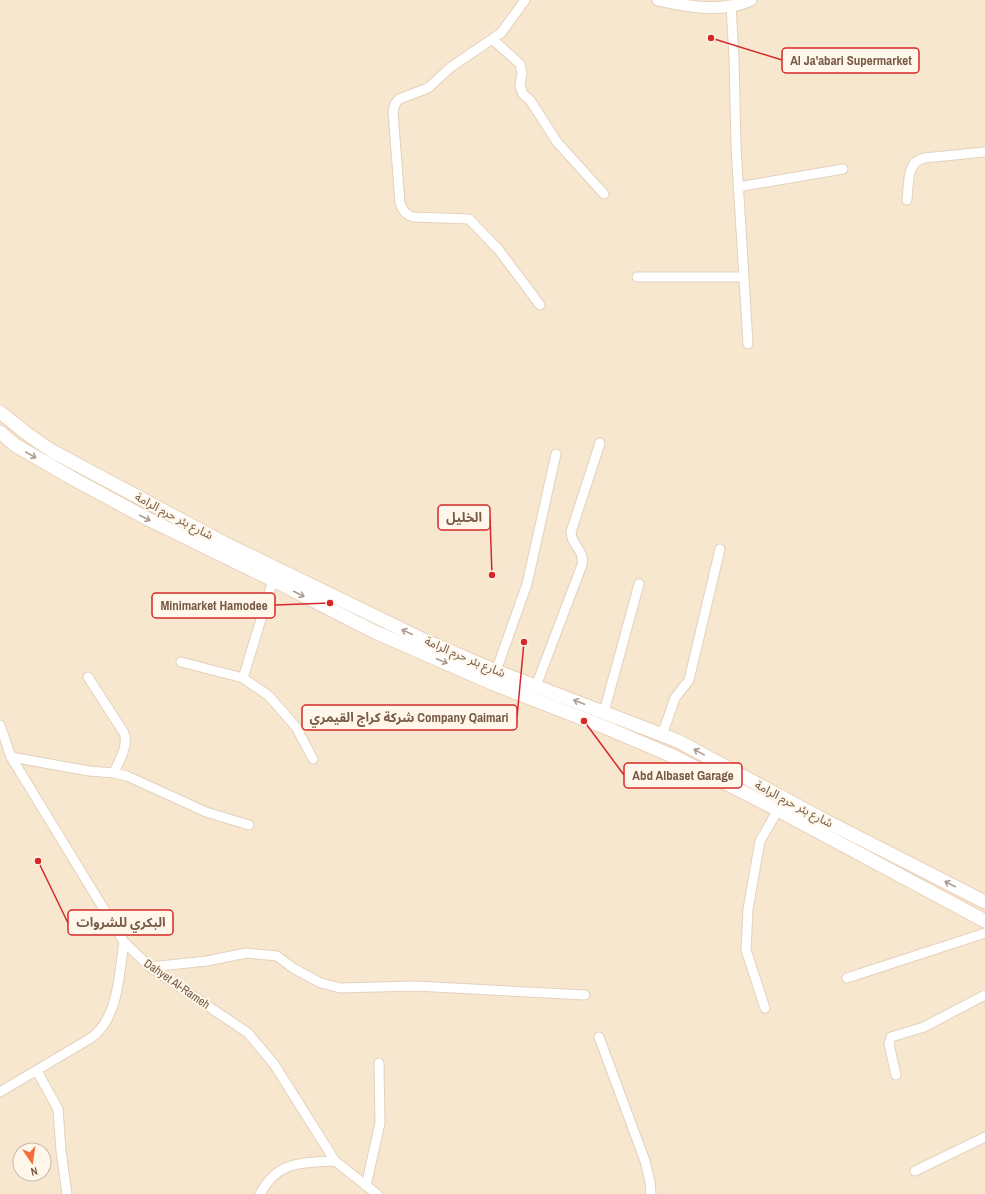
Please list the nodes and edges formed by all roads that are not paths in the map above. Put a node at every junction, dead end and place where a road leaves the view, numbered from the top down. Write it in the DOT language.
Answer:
graph roads {
  1 [pos="525,0"];
  2 [pos="658,0"];
  3 [pos="751,0"];
  4 [pos="731,6"];
  5 [pos="492,39"];
  6 [pos="985,152"];
  7 [pos="843,169"];
  8 [pos="738,187"];
  9 [pos="604,194"];
  10 [pos="907,200"];
  11 [pos="637,277"];
  12 [pos="744,277"];
  13 [pos="540,305"];
  14 [pos="748,344"];
  15 [pos="0,412"];
  16 [pos="0,432"];
  17 [pos="600,443"];
  18 [pos="556,454"];
  19 [pos="720,549"];
  20 [pos="273,580"];
  21 [pos="640,584"];
  22 [pos="181,662"];
  23 [pos="496,671"];
  24 [pos="88,677"];
  25 [pos="243,678"];
  26 [pos="536,686"];
  27 [pos="604,712"];
  28 [pos="0,725"];
  29 [pos="662,735"];
  30 [pos="11,757"];
  31 [pos="313,758"];
  32 [pos="114,773"];
  33 [pos="778,810"];
  34 [pos="249,826"];
  35 [pos="985,902"];
  36 [pos="985,921"];
  37 [pos="985,933"];
  38 [pos="124,942"];
  39 [pos="150,967"];
  40 [pos="847,978"];
  41 [pos="585,995"];
  42 [pos="985,995"];
  43 [pos="765,1008"];
  44 [pos="599,1037"];
  45 [pos="378,1063"];
  46 [pos="37,1071"];
  47 [pos="896,1075"];
  48 [pos="0,1092"];
  49 [pos="985,1137"];
  50 [pos="335,1161"];
  51 [pos="915,1172"];
  52 [pos="366,1186"];
  53 [pos="67,1194"];
  54 [pos="260,1194"];
  55 [pos="377,1194"];
  56 [pos="650,1194"];
  1 -- 5 [label="street"];
  2 -- 4 [label="street"];
  3 -- 4 [label="street"];
  4 -- 8 [label="street"];
  5 -- 9 [label="street"];
  5 -- 13 [label="street"];
  6 -- 10 [label="street"];
  7 -- 8 [label="street"];
  8 -- 12 [label="street"];
  11 -- 12 [label="street"];
  12 -- 14 [label="street"];
  23 -- 15 [label="main road, شارع بئر حرم الرامة, one-way"];
  16 -- 20 [label="main road, شارع بئر حرم الرامة, one-way"];
  17 -- 26 [label="street"];
  18 -- 23 [label="street"];
  19 -- 29 [label="street"];
  20 -- 25 [label="street"];
  20 -- 33 [label="main road, شارع بئر حرم الرامة, one-way"];
  21 -- 27 [label="street"];
  22 -- 25 [label="street"];
  23 -- 26 [label="main road, شارع بئر حرم الرامة"];
  24 -- 32 [label="street"];
  25 -- 31 [label="street"];
  27 -- 26 [label="main road, شارع بئر حرم الرامة, one-way"];
  27 -- 29 [label="main road, شارع بئر حرم الرامة"];
  28 -- 30 [label="street, Dahyet Al-Rameh"];
  35 -- 29 [label="main road, شارع بئر حرم الرامة, one-way"];
  30 -- 32 [label="street"];
  30 -- 38 [label="street, Dahyet Al-Rameh"];
  32 -- 34 [label="street"];
  33 -- 36 [label="main road, شارع بئر حرم الرامة"];
  33 -- 43 [label="street"];
  37 -- 40 [label="street"];
  38 -- 39 [label="street, Dahyet Al-Rameh"];
  38 -- 46 [label="street"];
  39 -- 41 [label="street"];
  39 -- 50 [label="street, Dahyet Al-Rameh"];
  42 -- 47 [label="street"];
  44 -- 56 [label="street"];
  45 -- 52 [label="street"];
  46 -- 48 [label="street"];
  46 -- 53 [label="street"];
  49 -- 51 [label="street"];
  50 -- 52 [label="street, Dahyet Al-Rameh"];
  50 -- 54 [label="street"];
  52 -- 55 [label="street, Dahyet Al-Rameh"];
}
